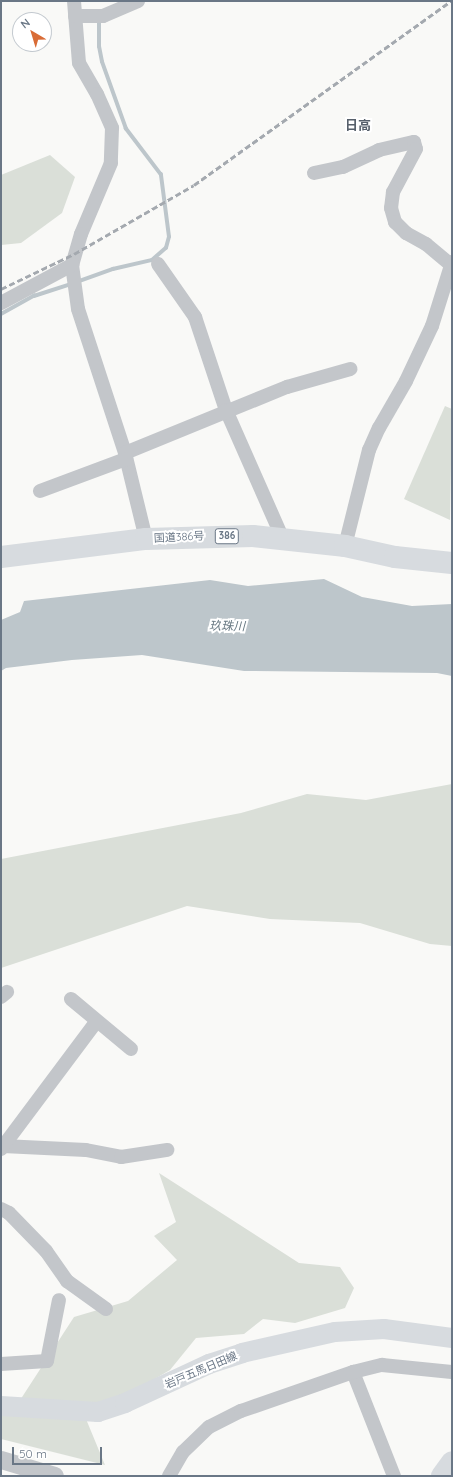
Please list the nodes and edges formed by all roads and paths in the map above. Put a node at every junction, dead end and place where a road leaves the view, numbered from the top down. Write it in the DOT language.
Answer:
graph roads {
  1 [pos="74,1"];
  2 [pos="138,1"];
  3 [pos="75,16"];
  4 [pos="314,173"];
  5 [pos="452,263"];
  6 [pos="158,264"];
  7 [pos="73,269"];
  8 [pos="1,303"];
  9 [pos="350,369"];
  10 [pos="226,410"];
  11 [pos="126,456"];
  12 [pos="40,491"];
  13 [pos="146,539"];
  14 [pos="283,539"];
  15 [pos="345,546"];
  16 [pos="1,557"];
  17 [pos="452,563"];
  18 [pos="71,999"];
  19 [pos="96,1022"];
  20 [pos="131,1049"];
  21 [pos="2,1147"];
  22 [pos="167,1150"];
  23 [pos="1,1209"];
  24 [pos="59,1300"];
  25 [pos="106,1309"];
  26 [pos="452,1338"];
  27 [pos="1,1364"];
  28 [pos="353,1372"];
  29 [pos="452,1372"];
  30 [pos="1,1406"];
  31 [pos="1,1460"];
  32 [pos="452,1462"];
  33 [pos="55,1476"];
  34 [pos="169,1476"];
  35 [pos="394,1476"];
  36 [pos="442,1476"];
  1 -- 3 [label="street"];
  2 -- 3 [label="street"];
  3 -- 7 [label="street"];
  4 -- 5 [label="street"];
  5 -- 15 [label="street"];
  6 -- 10 [label="street"];
  7 -- 8 [label="street"];
  7 -- 11 [label="street"];
  9 -- 10 [label="street"];
  10 -- 11 [label="street"];
  10 -- 14 [label="street"];
  11 -- 12 [label="street"];
  11 -- 13 [label="street"];
  13 -- 14 [label="highway, 国道386号 / 386"];
  13 -- 16 [label="highway, 国道386号 / 386"];
  14 -- 15 [label="highway, 国道386号 / 386"];
  15 -- 17 [label="highway, 国道386号 / 386"];
  18 -- 19 [label="street"];
  19 -- 20 [label="street"];
  19 -- 21 [label="street"];
  21 -- 22 [label="street"];
  23 -- 25 [label="street"];
  24 -- 27 [label="street"];
  26 -- 30 [label="main road, 岩戸五馬日田線"];
  28 -- 29 [label="street"];
  28 -- 34 [label="street"];
  28 -- 35 [label="street"];
  31 -- 33 [label="street"];
  32 -- 36 [label="highway"];
}
